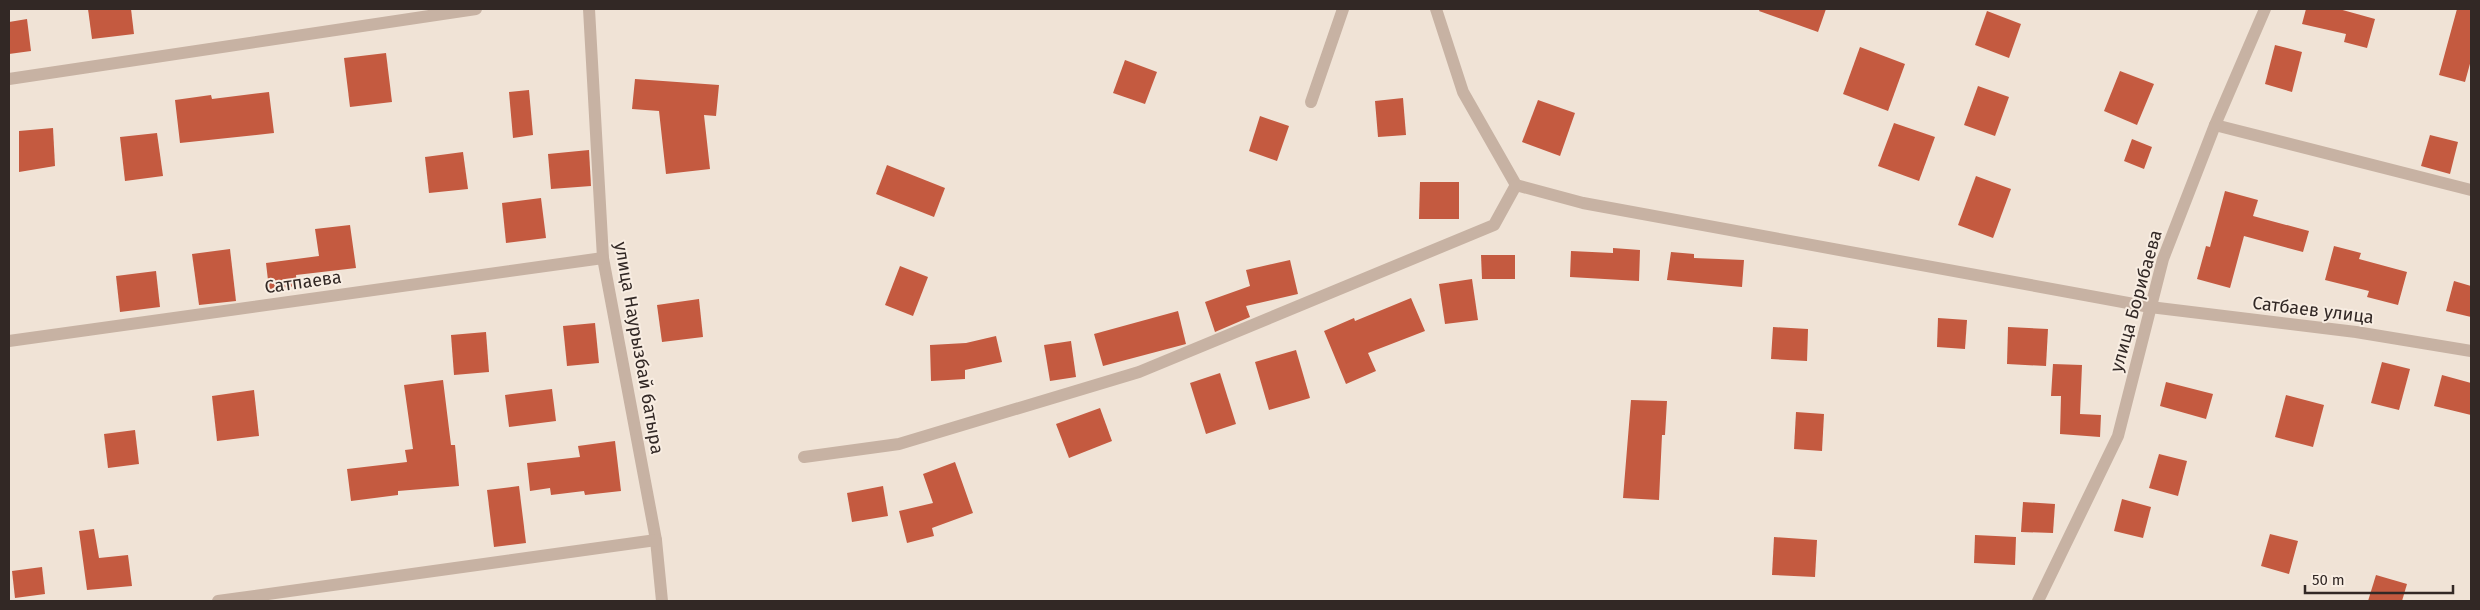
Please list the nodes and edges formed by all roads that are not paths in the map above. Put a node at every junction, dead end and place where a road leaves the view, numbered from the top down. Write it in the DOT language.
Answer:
graph roads {
  1 [pos="476,9"];
  2 [pos="589,9"];
  3 [pos="1343,9"];
  4 [pos="1436,9"];
  5 [pos="2265,9"];
  6 [pos="9,79"];
  7 [pos="1312,102"];
  8 [pos="2215,124"];
  9 [pos="1516,185"];
  10 [pos="2471,190"];
  11 [pos="603,258"];
  12 [pos="2150,307"];
  13 [pos="9,341"];
  14 [pos="2471,352"];
  15 [pos="804,457"];
  16 [pos="656,540"];
  17 [pos="218,601"];
  18 [pos="662,601"];
  19 [pos="2038,601"];
  1 -- 6 [label="street"];
  2 -- 11 [label="street, улица Наурызбай батыра"];
  3 -- 7 [label="street"];
  4 -- 9 [label="street"];
  5 -- 8 [label="street, улица Борибаева"];
  8 -- 10 [label="street"];
  8 -- 12 [label="street, улица Борибаева"];
  9 -- 12 [label="street, Сатбаев улица"];
  9 -- 15 [label="street"];
  11 -- 13 [label="street, Сатпаева"];
  11 -- 16 [label="street, улица Наурызбай батыра"];
  12 -- 14 [label="street, Сатбаев улица"];
  12 -- 19 [label="street, улица Борибаева"];
  16 -- 17 [label="street"];
  16 -- 18 [label="street, улица Наурызбай батыра"];
}
